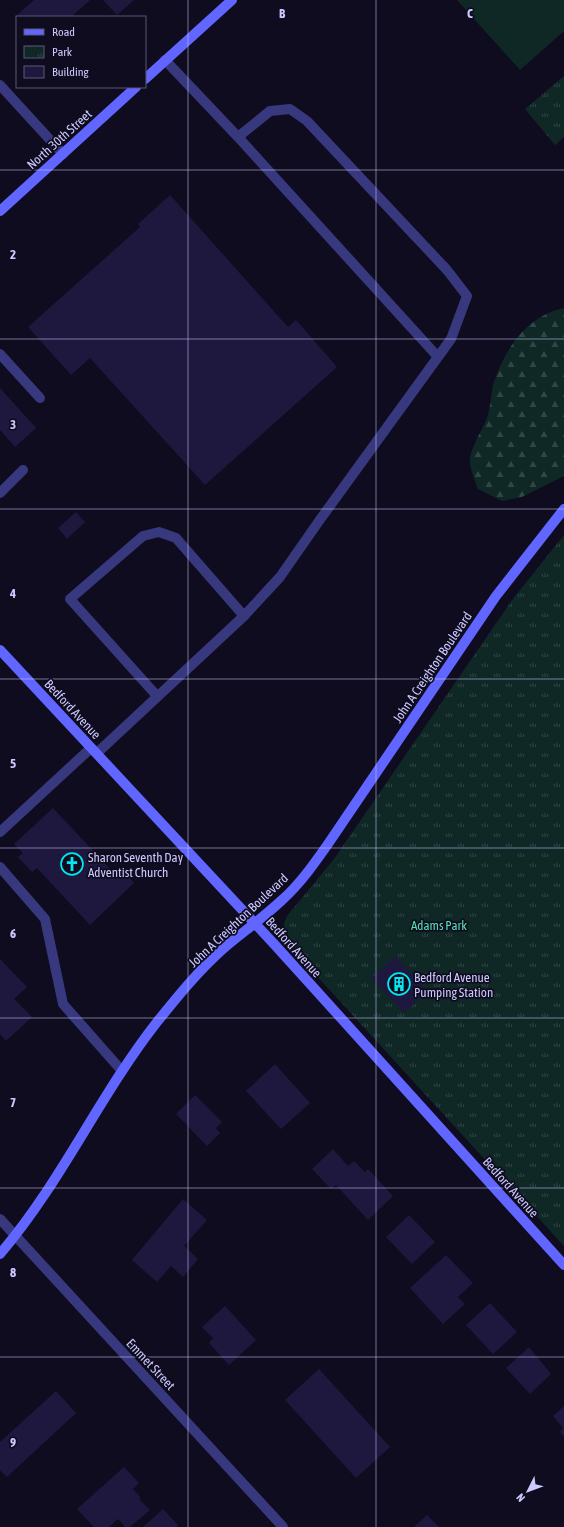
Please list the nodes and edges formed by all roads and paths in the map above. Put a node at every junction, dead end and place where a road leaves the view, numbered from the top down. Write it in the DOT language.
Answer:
graph roads {
  1 [pos="232,0"];
  2 [pos="165,60"];
  3 [pos="146,78"];
  4 [pos="0,85"];
  5 [pos="135,88"];
  6 [pos="238,137"];
  7 [pos="63,154"];
  8 [pos="0,211"];
  9 [pos="0,354"];
  10 [pos="438,358"];
  11 [pos="40,398"];
  12 [pos="22,470"];
  13 [pos="0,493"];
  14 [pos="564,509"];
  15 [pos="244,616"];
  16 [pos="0,650"];
  17 [pos="157,696"];
  18 [pos="94,751"];
  19 [pos="0,832"];
  20 [pos="0,867"];
  21 [pos="254,923"];
  22 [pos="122,1071"];
  23 [pos="0,1219"];
  24 [pos="15,1236"];
  25 [pos="0,1254"];
  26 [pos="564,1265"];
  27 [pos="283,1527"];
  1 -- 2 [label="street"];
  2 -- 3 [label="street"];
  2 -- 6 [label="street"];
  4 -- 7 [label="street"];
  5 -- 7 [label="street, North 30th Street"];
  6 -- 10 [label="street"];
  6 -- 10 [label="street"];
  7 -- 8 [label="street, North 30th Street"];
  9 -- 11 [label="street"];
  10 -- 15 [label="street"];
  12 -- 13 [label="street"];
  14 -- 21 [label="street, John A Creighton Boulevard"];
  15 -- 17 [label="street"];
  15 -- 17 [label="street"];
  16 -- 18 [label="street, Bedford Avenue"];
  17 -- 18 [label="street"];
  18 -- 19 [label="street"];
  18 -- 21 [label="street, Bedford Avenue"];
  20 -- 22 [label="street"];
  21 -- 22 [label="street, John A Creighton Boulevard"];
  21 -- 26 [label="street, Bedford Avenue"];
  22 -- 24 [label="street, John A Creighton Boulevard"];
  23 -- 24 [label="street, Emmet Street"];
  24 -- 25 [label="street, John A Creighton Boulevard"];
  24 -- 27 [label="street, Emmet Street"];
}
